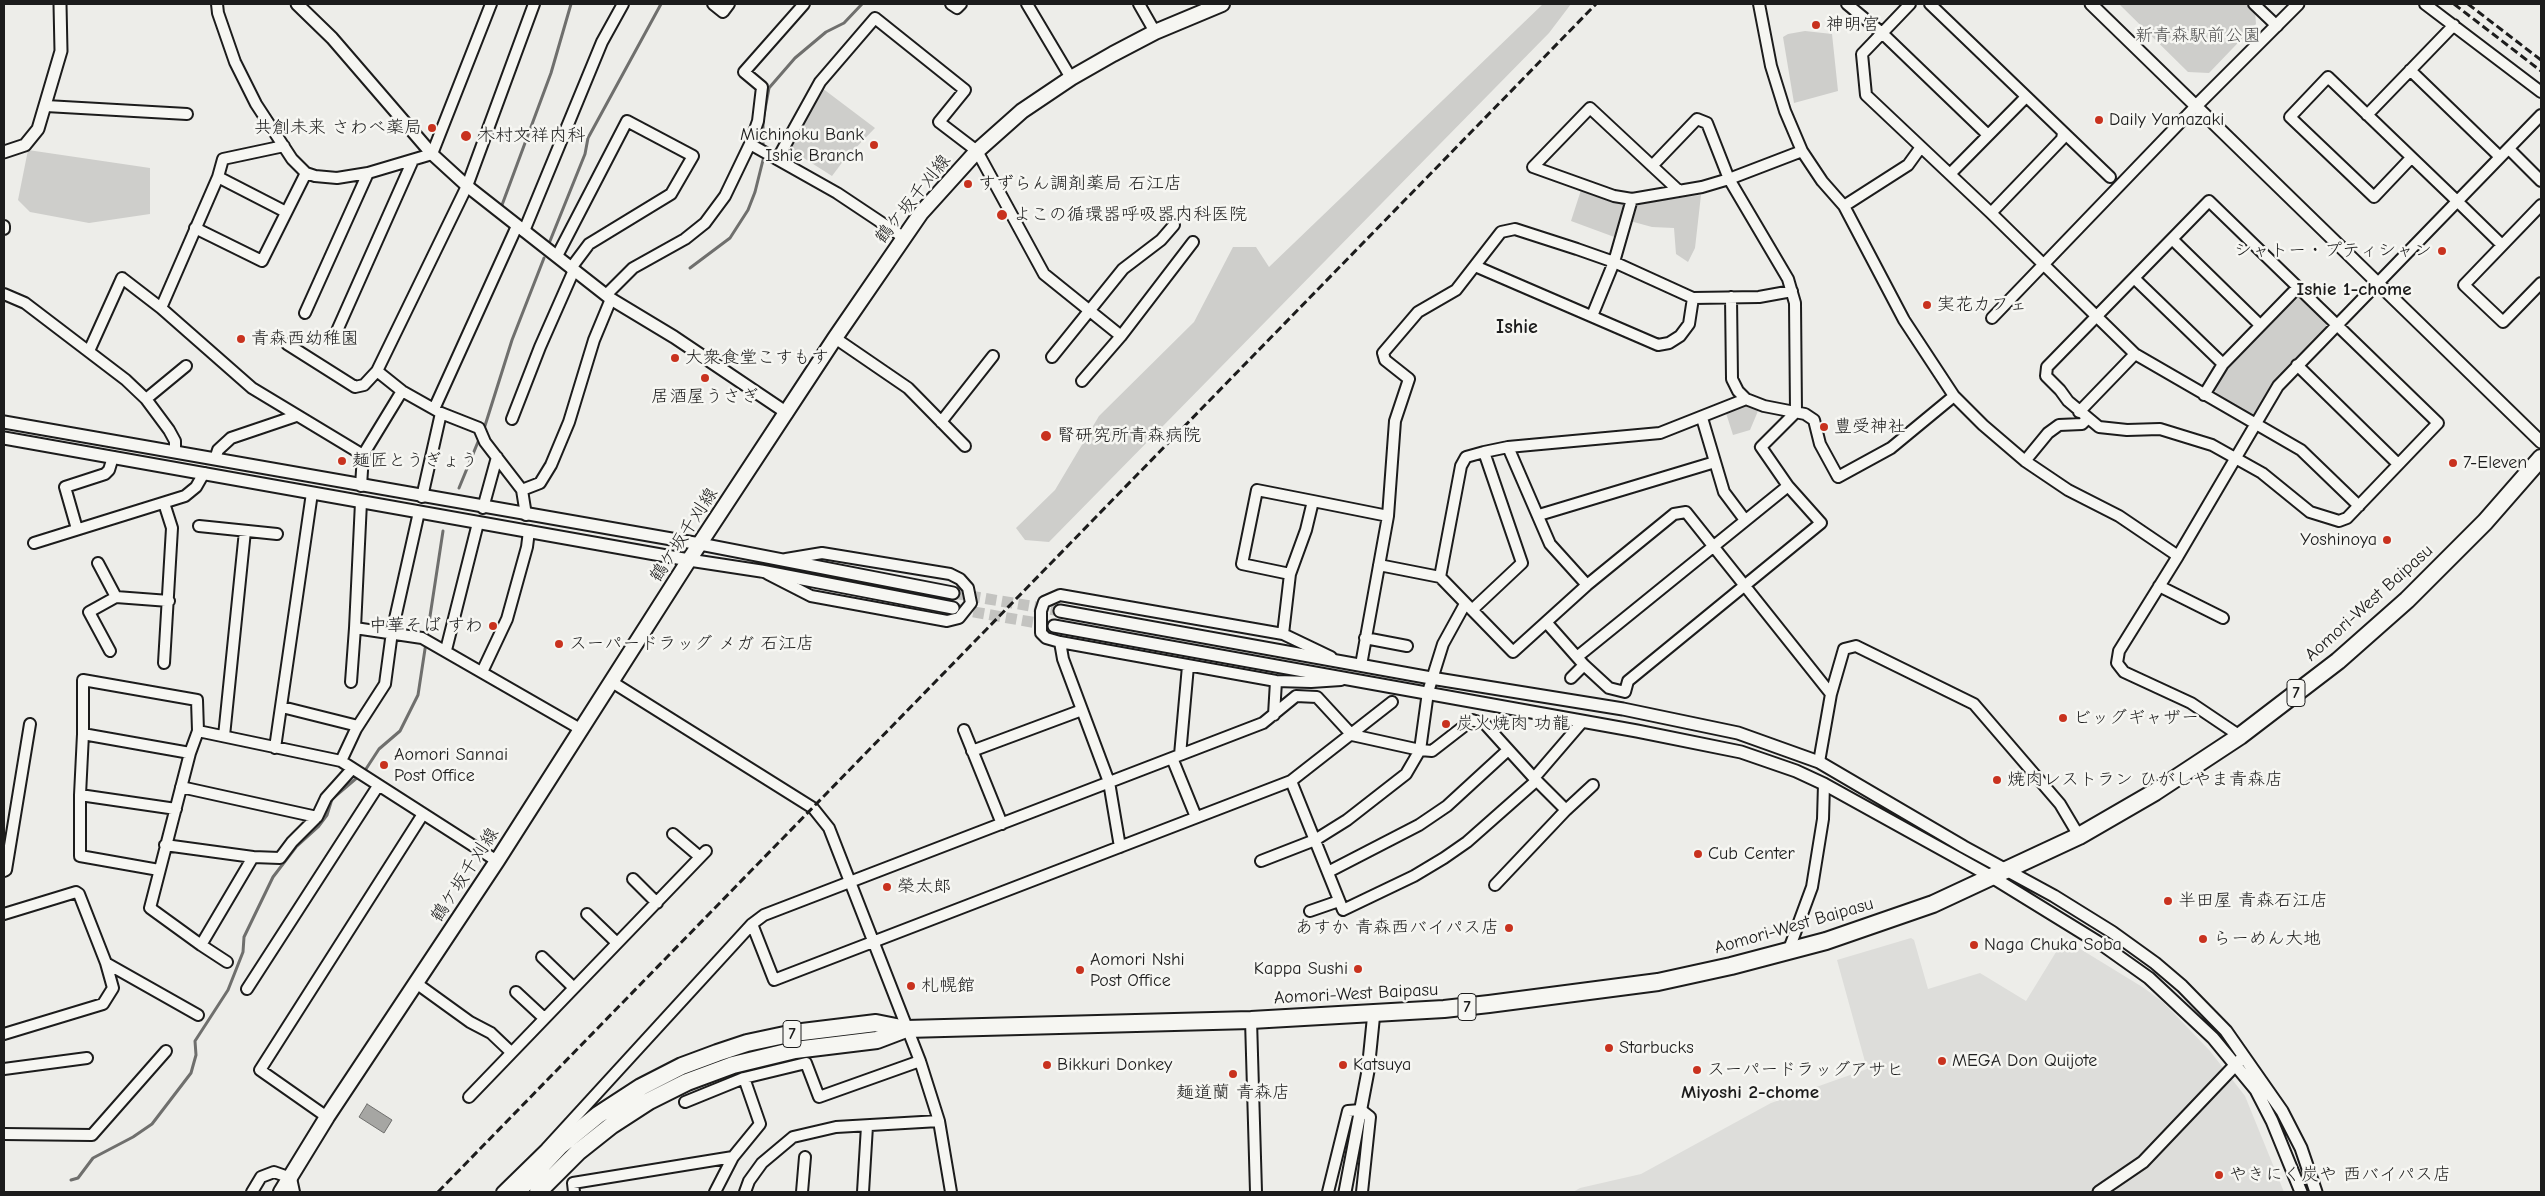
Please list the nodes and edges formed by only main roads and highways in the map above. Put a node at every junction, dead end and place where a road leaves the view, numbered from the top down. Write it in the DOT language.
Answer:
graph roads {
  1 [pos="1222,4"];
  2 [pos="2541,458"];
  3 [pos="906,1029"];
  4 [pos="281,1192"];
  5 [pos="517,1192"];
  6 [pos="538,1192"];
  1 -- 4 [label="main road, 鶴ケ坂千刈線"];
  2 -- 3 [label="highway, Aomori-West Baipasu / 7"];
  3 -- 5 [label="highway, Aomori-West Baipasu / 7"];
  3 -- 6 [label="highway, Aomori-West Baipasu / 7"];
}
